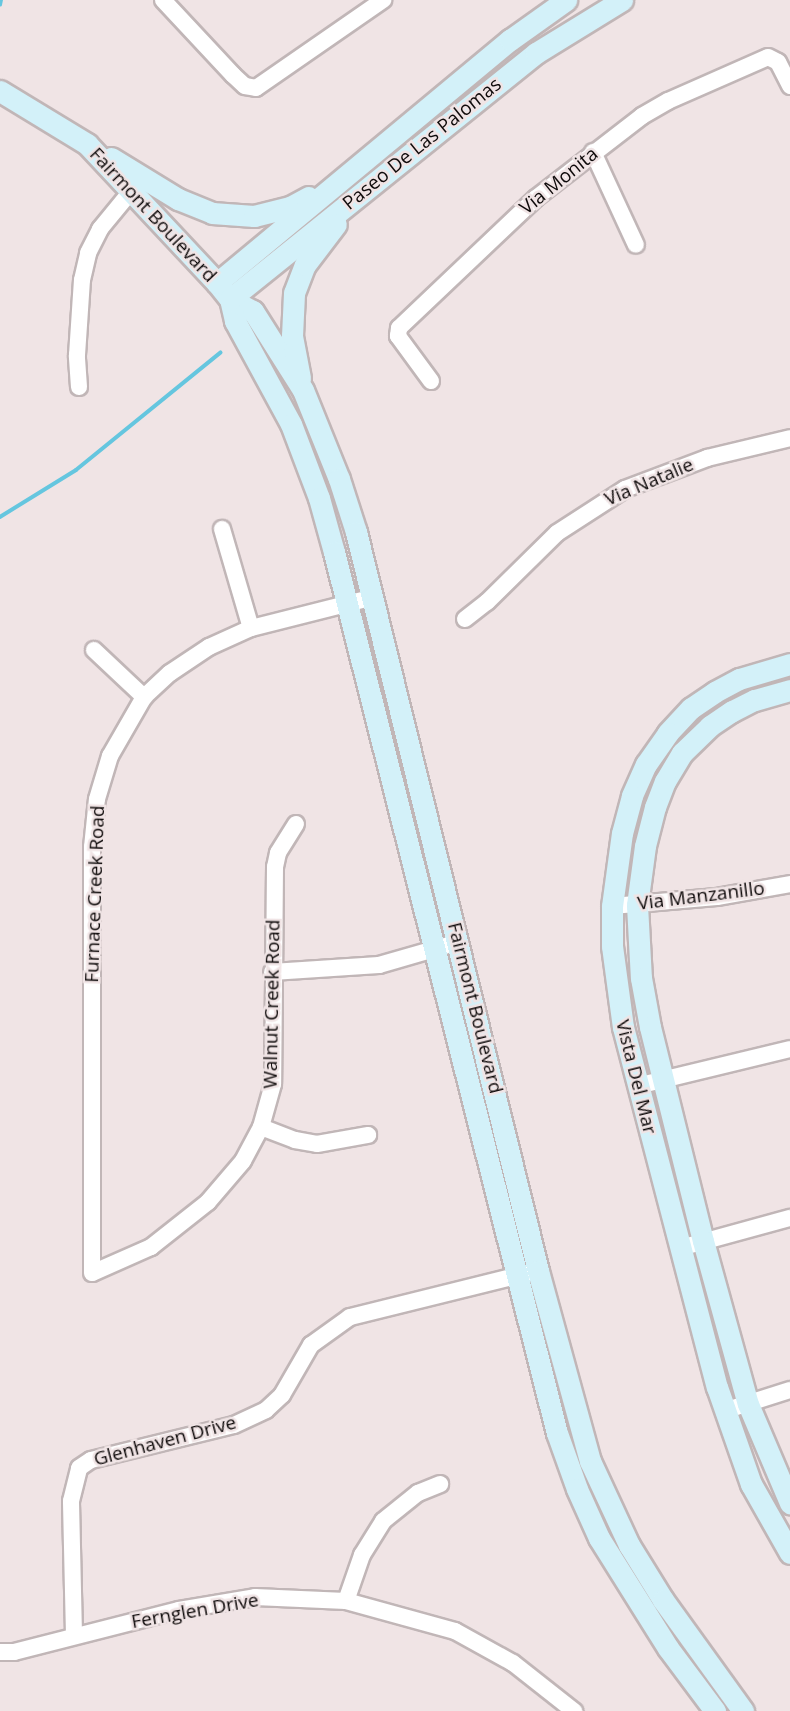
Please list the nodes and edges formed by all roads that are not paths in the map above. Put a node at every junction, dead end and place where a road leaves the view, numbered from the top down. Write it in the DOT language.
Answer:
graph roads {
  1 [pos="163,0"];
  2 [pos="383,0"];
  3 [pos="566,0"];
  4 [pos="622,0"];
  5 [pos="790,86"];
  6 [pos="0,90"];
  7 [pos="87,144"];
  8 [pos="593,152"];
  9 [pos="356,168"];
  10 [pos="392,169"];
  11 [pos="132,190"];
  12 [pos="636,245"];
  13 [pos="223,291"];
  14 [pos="431,381"];
  15 [pos="79,387"];
  16 [pos="303,390"];
  17 [pos="790,438"];
  18 [pos="222,529"];
  19 [pos="374,597"];
  20 [pos="348,604"];
  21 [pos="465,619"];
  22 [pos="251,628"];
  23 [pos="94,650"];
  24 [pos="790,664"];
  25 [pos="790,690"];
  26 [pos="144,697"];
  27 [pos="296,824"];
  28 [pos="790,884"];
  29 [pos="637,905"];
  30 [pos="612,906"];
  31 [pos="459,942"];
  32 [pos="433,950"];
  33 [pos="272,972"];
  34 [pos="790,1049"];
  35 [pos="663,1079"];
  36 [pos="637,1086"];
  37 [pos="261,1127"];
  38 [pos="368,1135"];
  39 [pos="790,1218"];
  40 [pos="704,1241"];
  41 [pos="680,1248"];
  42 [pos="538,1271"];
  43 [pos="92,1273"];
  44 [pos="516,1276"];
  45 [pos="790,1390"];
  46 [pos="748,1404"];
  47 [pos="724,1411"];
  48 [pos="440,1484"];
  49 [pos="790,1503"];
  50 [pos="790,1553"];
  51 [pos="345,1601"];
  52 [pos="74,1635"];
  53 [pos="0,1652"];
  54 [pos="574,1711"];
  55 [pos="715,1711"];
  56 [pos="743,1711"];
  1 -- 2 [label="street"];
  3 -- 9 [label="main road, Paseo De Las Palomas"];
  4 -- 10 [label="main road, Paseo De Las Palomas"];
  5 -- 8 [label="street, Via Monita"];
  6 -- 7 [label="main road, Fairmont Boulevard"];
  7 -- 9 [label="main road"];
  7 -- 11 [label="main road, Fairmont Boulevard"];
  8 -- 12 [label="street"];
  8 -- 14 [label="street, Via Monita"];
  9 -- 13 [label="main road, Paseo De Las Palomas"];
  10 -- 13 [label="main road, Paseo De Las Palomas"];
  10 -- 16 [label="main road"];
  11 -- 13 [label="main road, Fairmont Boulevard"];
  11 -- 15 [label="street"];
  13 -- 16 [label="main road, Fairmont Boulevard"];
  13 -- 20 [label="main road, Fairmont Boulevard"];
  16 -- 19 [label="main road, Fairmont Boulevard"];
  17 -- 21 [label="street, Via Natalie"];
  18 -- 22 [label="street"];
  19 -- 20 [label="street, Furnace Creek Road"];
  19 -- 31 [label="main road, Fairmont Boulevard"];
  20 -- 22 [label="street, Furnace Creek Road"];
  20 -- 32 [label="main road, Fairmont Boulevard"];
  22 -- 26 [label="street, Furnace Creek Road"];
  23 -- 26 [label="street"];
  24 -- 30 [label="main road, Vista Del Mar"];
  25 -- 29 [label="main road, Vista Del Mar"];
  26 -- 43 [label="street, Furnace Creek Road"];
  27 -- 33 [label="street, Walnut Creek Road"];
  28 -- 29 [label="street, Via Manzanillo"];
  29 -- 30 [label="street, Via Manzanillo"];
  29 -- 35 [label="main road, Vista Del Mar"];
  30 -- 36 [label="main road, Vista Del Mar"];
  31 -- 32 [label="street"];
  31 -- 42 [label="main road, Fairmont Boulevard"];
  32 -- 33 [label="street"];
  32 -- 44 [label="main road, Fairmont Boulevard"];
  33 -- 37 [label="street, Walnut Creek Road"];
  34 -- 35 [label="street"];
  35 -- 36 [label="street"];
  35 -- 40 [label="main road, Vista Del Mar"];
  36 -- 41 [label="main road, Vista Del Mar"];
  37 -- 38 [label="street"];
  37 -- 43 [label="street, Walnut Creek Road"];
  39 -- 40 [label="street"];
  40 -- 41 [label="street"];
  40 -- 46 [label="main road, Vista Del Mar"];
  41 -- 47 [label="main road, Vista Del Mar"];
  42 -- 44 [label="street, Glenhaven Drive"];
  42 -- 56 [label="main road, Fairmont Boulevard"];
  44 -- 52 [label="street, Glenhaven Drive"];
  44 -- 55 [label="main road, Fairmont Boulevard"];
  45 -- 46 [label="street"];
  46 -- 47 [label="street"];
  46 -- 49 [label="main road, Vista Del Mar"];
  47 -- 50 [label="main road, Vista Del Mar"];
  48 -- 51 [label="street"];
  51 -- 52 [label="street, Fernglen Drive"];
  51 -- 54 [label="street, Fernglen Drive"];
  52 -- 53 [label="street, Fernglen Drive"];
}
